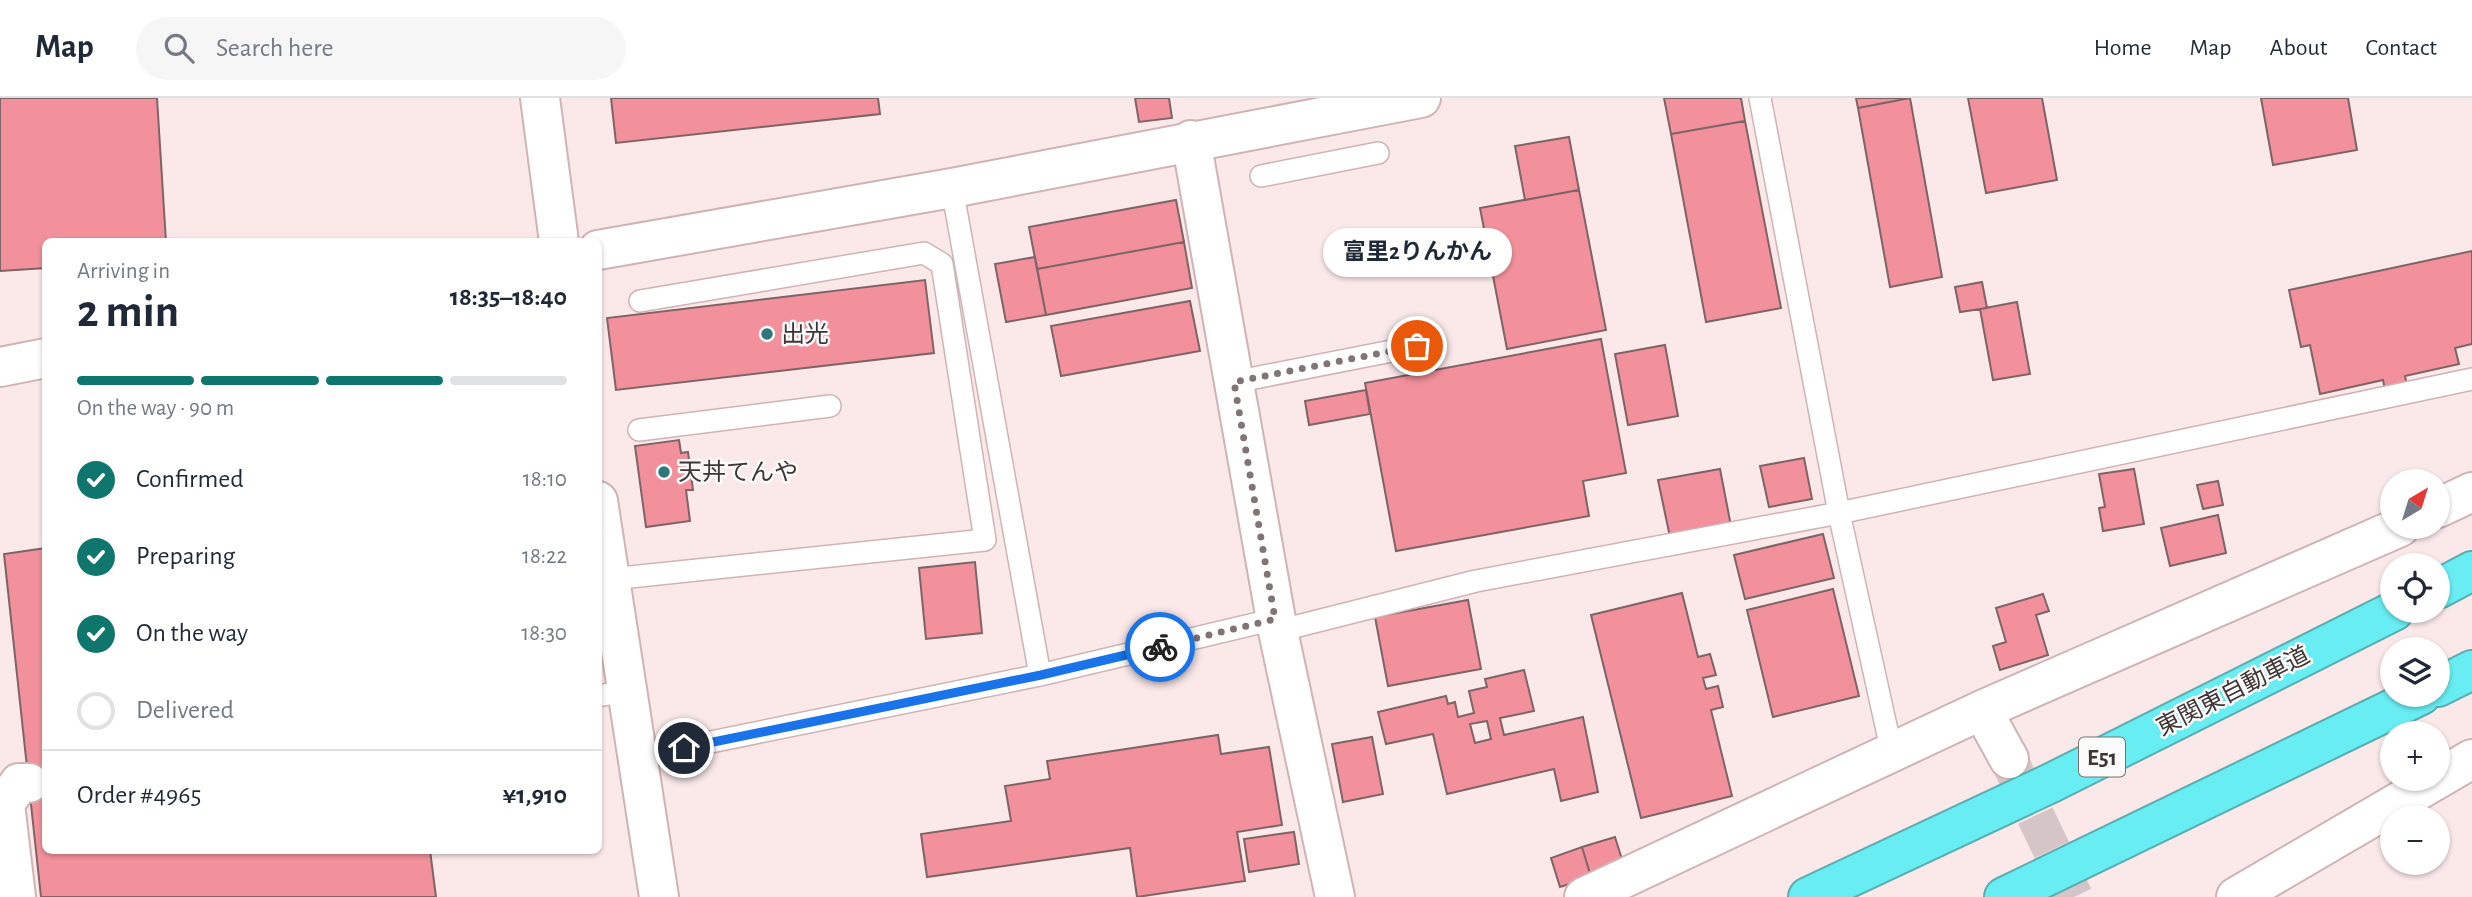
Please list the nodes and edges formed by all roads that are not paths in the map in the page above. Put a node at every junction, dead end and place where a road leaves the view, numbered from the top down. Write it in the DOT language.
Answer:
graph roads {
  1 [pos="540,98"];
  2 [pos="1421,98"];
  3 [pos="1760,98"];
  4 [pos="1191,140"];
  5 [pos="1378,153"];
  6 [pos="1261,176"];
  7 [pos="952,188"];
  8 [pos="558,238"];
  9 [pos="602,249"];
  10 [pos="640,301"];
  11 [pos="1417,346"];
  12 [pos="42,359"];
  13 [pos="0,367"];
  14 [pos="2472,379"];
  15 [pos="1234,382"];
  16 [pos="830,406"];
  17 [pos="639,430"];
  18 [pos="2472,492"];
  19 [pos="2450,502"];
  20 [pos="1839,513"];
  21 [pos="602,524"];
  22 [pos="2380,536"];
  23 [pos="2472,571"];
  24 [pos="611,579"];
  25 [pos="2450,583"];
  26 [pos="2380,618"];
  27 [pos="1276,625"];
  28 [pos="2472,670"];
  29 [pos="1041,675"];
  30 [pos="2450,681"];
  31 [pos="613,694"];
  32 [pos="2396,707"];
  33 [pos="1982,710"];
  34 [pos="1892,753"];
  35 [pos="637,757"];
  36 [pos="2009,759"];
  37 [pos="2472,759"];
  38 [pos="29,783"];
  39 [pos="16,897"];
  40 [pos="659,897"];
  41 [pos="1335,897"];
  42 [pos="1584,897"];
  43 [pos="1808,897"];
  44 [pos="2004,897"];
  45 [pos="2236,897"];
  1 -- 8 [label="street"];
  2 -- 4 [label="street"];
  3 -- 20 [label="lane"];
  4 -- 7 [label="street"];
  4 -- 15 [label="street"];
  5 -- 6 [label="lane"];
  7 -- 9 [label="street"];
  7 -- 29 [label="lane"];
  10 -- 24 [label="lane"];
  11 -- 15 [label="lane"];
  12 -- 13 [label="street"];
  14 -- 20 [label="lane"];
  15 -- 27 [label="street"];
  16 -- 17 [label="lane"];
  18 -- 19 [label="street"];
  20 -- 27 [label="lane"];
  20 -- 34 [label="lane"];
  21 -- 24 [label="street"];
  22 -- 33 [label="street"];
  23 -- 25 [label="highway"];
  24 -- 31 [label="street"];
  26 -- 43 [label="highway, 東関東自動車道 / E51"];
  27 -- 29 [label="lane"];
  27 -- 41 [label="street"];
  28 -- 30 [label="highway"];
  29 -- 35 [label="lane"];
  31 -- 35 [label="street"];
  32 -- 44 [label="highway"];
  33 -- 34 [label="street"];
  33 -- 36 [label="street"];
  34 -- 42 [label="street"];
  35 -- 40 [label="street"];
  37 -- 45 [label="street"];
  38 -- 39 [label="street"];
}
